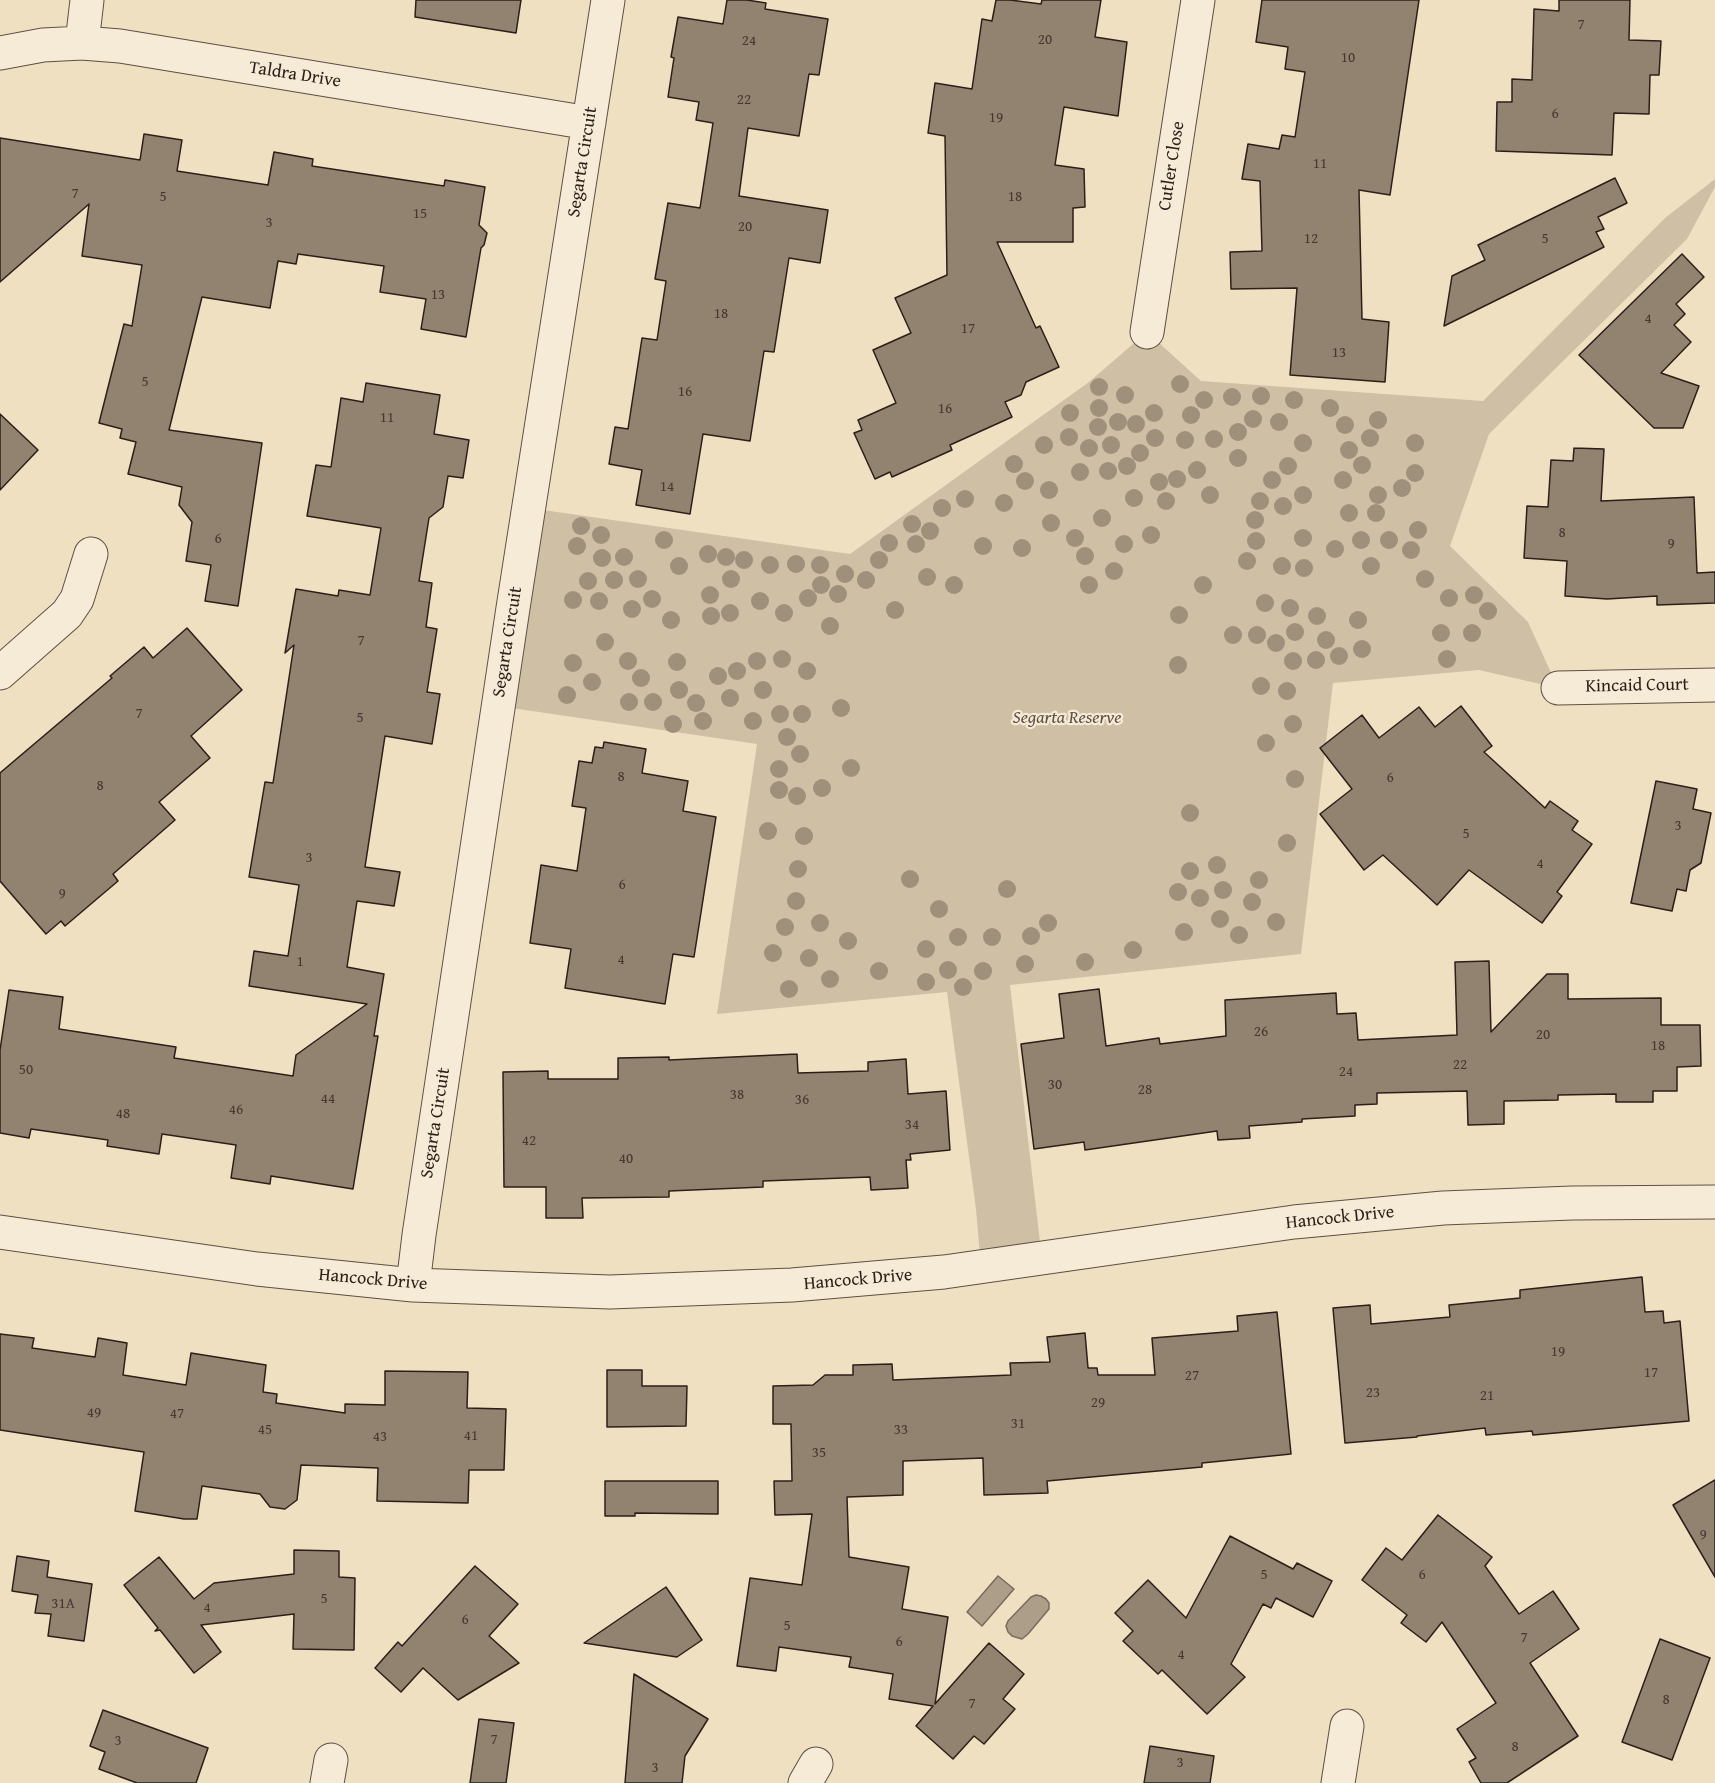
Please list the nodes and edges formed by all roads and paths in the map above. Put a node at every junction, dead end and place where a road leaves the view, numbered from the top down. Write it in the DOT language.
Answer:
graph roads {
  1 [pos="87,0"];
  2 [pos="608,0"];
  3 [pos="1198,0"];
  4 [pos="82,43"];
  5 [pos="0,53"];
  6 [pos="590,123"];
  7 [pos="1147,332"];
  8 [pos="91,554"];
  9 [pos="0,673"];
  10 [pos="1715,684"];
  11 [pos="1558,688"];
  12 [pos="1715,1202"];
  13 [pos="0,1232"];
  14 [pos="413,1285"];
  15 [pos="1347,1726"];
  16 [pos="1338,1783"];
  1 -- 4 [label="street"];
  2 -- 6 [label="street, Segarta Circuit"];
  3 -- 7 [label="street, Cutler Close"];
  4 -- 5 [label="street, Taldra Drive"];
  4 -- 6 [label="street, Taldra Drive"];
  6 -- 14 [label="street, Segarta Circuit"];
  8 -- 9 [label="street"];
  10 -- 11 [label="street, Kincaid Court"];
  12 -- 14 [label="street, Hancock Drive"];
  13 -- 14 [label="street, Hancock Drive"];
  15 -- 16 [label="street"];
}
